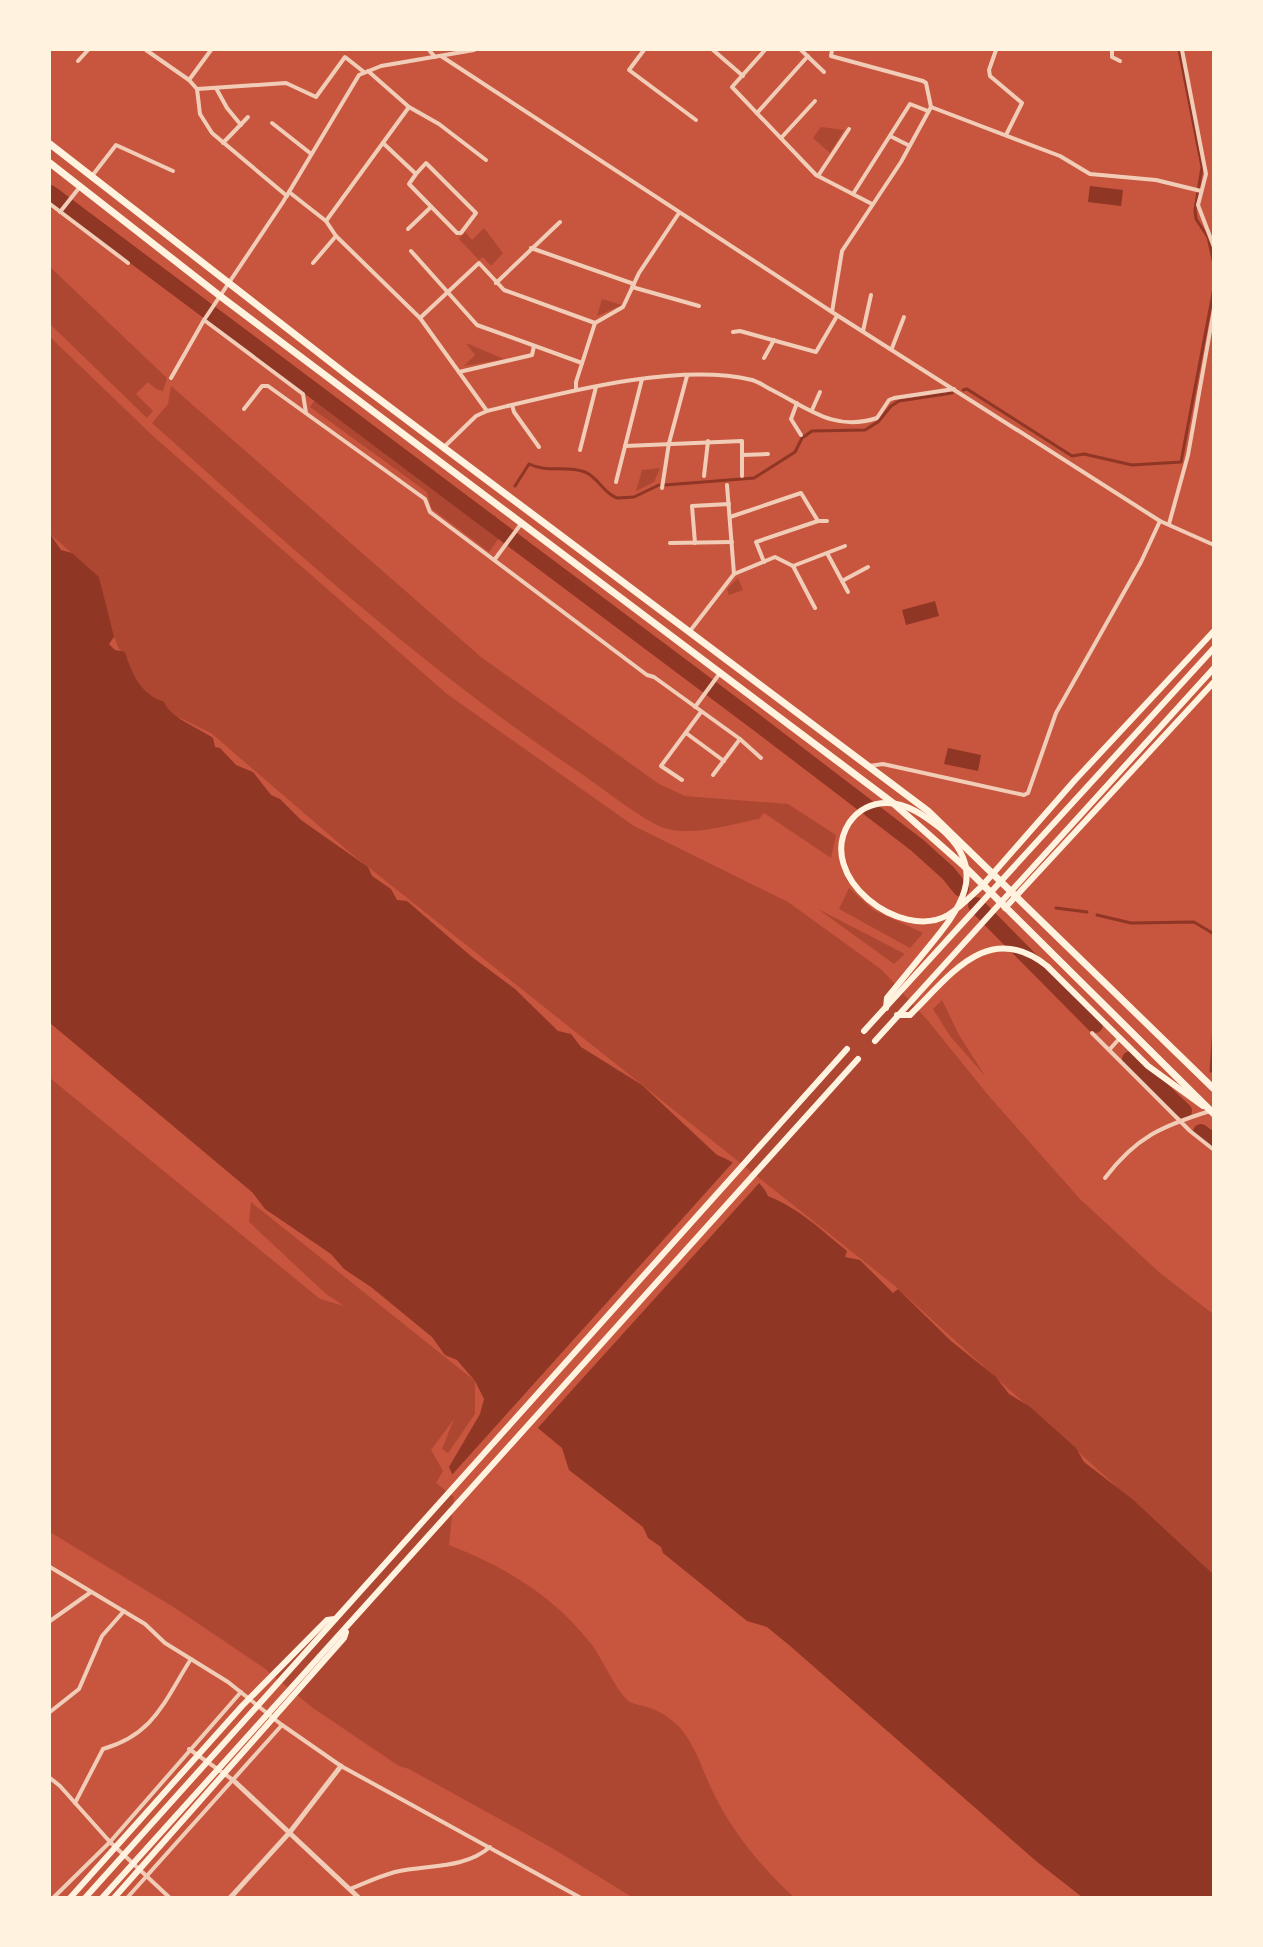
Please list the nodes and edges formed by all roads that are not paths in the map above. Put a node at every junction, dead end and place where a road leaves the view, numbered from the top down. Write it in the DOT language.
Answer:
graph roads {
  1 [pos="88,50"];
  2 [pos="146,50"];
  3 [pos="211,50"];
  4 [pos="429,50"];
  5 [pos="474,50"];
  6 [pos="644,50"];
  7 [pos="713,50"];
  8 [pos="765,50"];
  9 [pos="801,50"];
  10 [pos="832,50"];
  11 [pos="996,50"];
  12 [pos="1112,50"];
  13 [pos="1182,50"];
  14 [pos="441,56"];
  15 [pos="435,57"];
  16 [pos="808,57"];
  17 [pos="78,61"];
  18 [pos="1120,61"];
  19 [pos="366,71"];
  20 [pos="824,72"];
  21 [pos="742,76"];
  22 [pos="189,80"];
  23 [pos="216,88"];
  24 [pos="197,89"];
  25 [pos="815,101"];
  26 [pos="409,107"];
  27 [pos="930,109"];
  28 [pos="757,113"];
  29 [pos="248,117"];
  30 [pos="696,120"];
  31 [pos="272,123"];
  32 [pos="241,124"];
  33 [pos="849,129"];
  34 [pos="1006,135"];
  35 [pos="890,136"];
  36 [pos="781,138"];
  37 [pos="223,143"];
  38 [pos="383,143"];
  39 [pos="50,144"];
  40 [pos="908,145"];
  41 [pos="310,153"];
  42 [pos="486,160"];
  43 [pos="50,162"];
  44 [pos="172,171"];
  45 [pos="416,174"];
  46 [pos="818,176"];
  47 [pos="92,177"];
  48 [pos="80,188"];
  49 [pos="1199,190"];
  50 [pos="288,194"];
  51 [pos="853,194"];
  52 [pos="50,204"];
  53 [pos="872,204"];
  54 [pos="431,207"];
  55 [pos="58,211"];
  56 [pos="50,212"];
  57 [pos="679,213"];
  58 [pos="326,221"];
  59 [pos="560,222"];
  60 [pos="408,229"];
  61 [pos="336,236"];
  62 [pos="1214,247"];
  63 [pos="531,248"];
  64 [pos="411,251"];
  65 [pos="128,263"];
  66 [pos="313,263"];
  67 [pos="496,282"];
  68 [pos="229,283"];
  69 [pos="633,285"];
  70 [pos="448,292"];
  71 [pos="871,295"];
  72 [pos="220,296"];
  73 [pos="699,306"];
  74 [pos="1214,309"];
  75 [pos="832,312"];
  76 [pos="837,316"];
  77 [pos="904,317"];
  78 [pos="205,318"];
  79 [pos="420,318"];
  80 [pos="595,323"];
  81 [pos="863,331"];
  82 [pos="733,332"];
  83 [pos="774,340"];
  84 [pos="534,346"];
  85 [pos="892,348"];
  86 [pos="764,358"];
  87 [pos="582,363"];
  88 [pos="459,372"];
  89 [pos="687,376"];
  90 [pos="171,378"];
  91 [pos="642,379"];
  92 [pos="596,387"];
  93 [pos="954,389"];
  94 [pos="576,390"];
  95 [pos="820,392"];
  96 [pos="798,403"];
  97 [pos="512,405"];
  98 [pos="244,409"];
  99 [pos="812,410"];
  100 [pos="487,411"];
  101 [pos="306,413"];
  102 [pos="801,435"];
  103 [pos="708,441"];
  104 [pos="669,443"];
  105 [pos="625,446"];
  106 [pos="444,447"];
  107 [pos="539,447"];
  108 [pos="580,450"];
  109 [pos="768,454"];
  110 [pos="742,455"];
  111 [pos="704,476"];
  112 [pos="742,476"];
  113 [pos="616,482"];
  114 [pos="727,485"];
  115 [pos="662,488"];
  116 [pos="729,504"];
  117 [pos="730,517"];
  118 [pos="827,520"];
  119 [pos="818,521"];
  120 [pos="1160,521"];
  121 [pos="522,524"];
  122 [pos="1169,524"];
  123 [pos="732,542"];
  124 [pos="670,543"];
  125 [pos="695,543"];
  126 [pos="1214,545"];
  127 [pos="845,546"];
  128 [pos="827,553"];
  129 [pos="495,559"];
  130 [pos="764,561"];
  131 [pos="793,566"];
  132 [pos="868,567"];
  133 [pos="734,574"];
  134 [pos="842,581"];
  135 [pos="848,592"];
  136 [pos="815,608"];
  137 [pos="690,631"];
  138 [pos="1214,631"];
  139 [pos="1214,648"];
  140 [pos="1214,668"];
  141 [pos="720,673"];
  142 [pos="1214,682"];
  143 [pos="695,707"];
  144 [pos="702,712"];
  145 [pos="686,733"];
  146 [pos="740,739"];
  147 [pos="760,758"];
  148 [pos="724,761"];
  149 [pos="870,766"];
  150 [pos="713,775"];
  151 [pos="682,780"];
  152 [pos="994,874"];
  153 [pos="983,885"];
  154 [pos="1017,895"];
  155 [pos="1005,908"];
  156 [pos="886,1008"];
  157 [pos="897,1016"];
  158 [pos="864,1031"];
  159 [pos="1092,1032"];
  160 [pos="1119,1039"];
  161 [pos="875,1041"];
  162 [pos="847,1049"];
  163 [pos="1110,1049"];
  164 [pos="858,1059"];
  165 [pos="1214,1089"];
  166 [pos="1212,1112"];
  167 [pos="1180,1120"];
  168 [pos="1214,1150"];
  169 [pos="1105,1178"];
  170 [pos="50,1567"];
  171 [pos="91,1592"];
  172 [pos="124,1611"];
  173 [pos="336,1618"];
  174 [pos="50,1621"];
  175 [pos="347,1628"];
  176 [pos="191,1659"];
  177 [pos="241,1692"];
  178 [pos="257,1706"];
  179 [pos="50,1712"];
  180 [pos="282,1725"];
  181 [pos="189,1749"];
  182 [pos="341,1766"];
  183 [pos="50,1778"];
  184 [pos="233,1780"];
  185 [pos="75,1803"];
  186 [pos="290,1832"];
  187 [pos="110,1842"];
  188 [pos="490,1847"];
  189 [pos="148,1876"];
  190 [pos="350,1889"];
  191 [pos="53,1898"];
  192 [pos="70,1898"];
  193 [pos="85,1898"];
  194 [pos="102,1898"];
  195 [pos="114,1898"];
  196 [pos="127,1898"];
  197 [pos="170,1898"];
  198 [pos="230,1898"];
  199 [pos="359,1898"];
  200 [pos="581,1898"];
  1 -- 17 [label="street"];
  2 -- 22 [label="street"];
  3 -- 22 [label="street"];
  4 -- 15 [label="street"];
  5 -- 14 [label="street"];
  6 -- 30 [label="street"];
  7 -- 21 [label="street"];
  8 -- 21 [label="street"];
  9 -- 16 [label="street"];
  10 -- 27 [label="street"];
  11 -- 34 [label="street"];
  12 -- 18 [label="street"];
  13 -- 49 [label="street"];
  14 -- 15 [label="street"];
  14 -- 57 [label="street"];
  15 -- 19 [label="street"];
  16 -- 20 [label="street"];
  16 -- 28 [label="street"];
  19 -- 23 [label="street"];
  19 -- 26 [label="street"];
  19 -- 41 [label="street"];
  21 -- 28 [label="street"];
  22 -- 24 [label="street"];
  23 -- 24 [label="street"];
  23 -- 32 [label="street"];
  24 -- 37 [label="street"];
  25 -- 36 [label="street"];
  26 -- 38 [label="street"];
  26 -- 42 [label="street"];
  27 -- 34 [label="street"];
  27 -- 35 [label="street"];
  27 -- 40 [label="street"];
  28 -- 36 [label="street"];
  29 -- 32 [label="street"];
  31 -- 41 [label="street"];
  32 -- 37 [label="street"];
  33 -- 46 [label="street"];
  34 -- 49 [label="street"];
  35 -- 40 [label="street"];
  35 -- 51 [label="street"];
  36 -- 46 [label="street"];
  37 -- 50 [label="street"];
  38 -- 45 [label="street"];
  38 -- 58 [label="street"];
  39 -- 47 [label="highway"];
  40 -- 53 [label="street"];
  41 -- 50 [label="street"];
  43 -- 48 [label="highway"];
  44 -- 47 [label="street"];
  45 -- 54 [label="street"];
  45 -- 54 [label="street"];
  46 -- 51 [label="street"];
  47 -- 68 [label="highway"];
  48 -- 55 [label="street"];
  48 -- 72 [label="highway"];
  49 -- 62 [label="street"];
  50 -- 58 [label="street"];
  50 -- 68 [label="street"];
  51 -- 53 [label="street"];
  52 -- 55 [label="street"];
  53 -- 75 [label="street"];
  54 -- 60 [label="street"];
  55 -- 56 [label="street"];
  55 -- 65 [label="street"];
  57 -- 69 [label="street"];
  57 -- 75 [label="street"];
  58 -- 61 [label="street"];
  59 -- 63 [label="street"];
  61 -- 66 [label="street"];
  61 -- 79 [label="street"];
  63 -- 67 [label="street"];
  63 -- 69 [label="street"];
  64 -- 70 [label="street"];
  67 -- 70 [label="street"];
  67 -- 80 [label="street"];
  68 -- 72 [label="street"];
  68 -- 106 [label="highway"];
  69 -- 73 [label="street"];
  69 -- 80 [label="street"];
  70 -- 79 [label="street"];
  70 -- 84 [label="street"];
  71 -- 81 [label="street"];
  72 -- 78 [label="street"];
  72 -- 121 [label="highway"];
  74 -- 122 [label="street"];
  75 -- 76 [label="street"];
  76 -- 81 [label="street"];
  76 -- 83 [label="street"];
  77 -- 85 [label="street"];
  78 -- 90 [label="street"];
  78 -- 101 [label="street"];
  79 -- 88 [label="street"];
  80 -- 87 [label="street"];
  81 -- 85 [label="street"];
  82 -- 83 [label="street"];
  83 -- 86 [label="street"];
  84 -- 87 [label="street"];
  84 -- 88 [label="street"];
  85 -- 93 [label="street"];
  87 -- 94 [label="street"];
  88 -- 100 [label="street"];
  89 -- 91 [label="street"];
  89 -- 96 [label="street"];
  89 -- 104 [label="street"];
  91 -- 92 [label="street"];
  91 -- 105 [label="street"];
  92 -- 94 [label="street"];
  92 -- 108 [label="street"];
  93 -- 99 [label="street"];
  93 -- 120 [label="street"];
  94 -- 97 [label="street"];
  95 -- 99 [label="street"];
  96 -- 99 [label="street"];
  96 -- 102 [label="street"];
  97 -- 100 [label="street"];
  97 -- 107 [label="street"];
  98 -- 101 [label="street"];
  100 -- 106 [label="street"];
  101 -- 129 [label="street"];
  103 -- 104 [label="street"];
  103 -- 110 [label="street"];
  103 -- 111 [label="street"];
  104 -- 105 [label="street"];
  104 -- 115 [label="street"];
  105 -- 113 [label="street"];
  106 -- 137 [label="highway"];
  109 -- 110 [label="street"];
  110 -- 112 [label="street"];
  114 -- 116 [label="street"];
  116 -- 117 [label="street"];
  116 -- 125 [label="street"];
  117 -- 119 [label="street"];
  117 -- 123 [label="street"];
  118 -- 119 [label="street"];
  119 -- 130 [label="street"];
  120 -- 122 [label="street"];
  120 -- 149 [label="street"];
  121 -- 129 [label="street"];
  121 -- 141 [label="highway"];
  122 -- 126 [label="street"];
  123 -- 125 [label="street"];
  123 -- 133 [label="street"];
  124 -- 125 [label="street"];
  127 -- 128 [label="street"];
  128 -- 131 [label="street"];
  128 -- 134 [label="street"];
  129 -- 143 [label="street"];
  130 -- 131 [label="street"];
  130 -- 133 [label="street"];
  131 -- 136 [label="street"];
  132 -- 134 [label="street"];
  133 -- 137 [label="street"];
  134 -- 135 [label="street"];
  137 -- 149 [label="highway"];
  138 -- 152 [label="main road"];
  139 -- 156 [label="main road"];
  140 -- 157 [label="main road"];
  141 -- 143 [label="street"];
  141 -- 153 [label="highway"];
  142 -- 154 [label="main road"];
  143 -- 144 [label="street"];
  144 -- 145 [label="street"];
  144 -- 146 [label="street"];
  145 -- 148 [label="street"];
  145 -- 151 [label="street"];
  146 -- 147 [label="street"];
  146 -- 148 [label="street"];
  148 -- 150 [label="street"];
  149 -- 152 [label="highway"];
  152 -- 153 [label="main road"];
  152 -- 154 [label="highway"];
  153 -- 155 [label="highway"];
  153 -- 156 [label="main road"];
  154 -- 155 [label="main road"];
  154 -- 165 [label="highway"];
  155 -- 166 [label="highway"];
  156 -- 158 [label="main road"];
  157 -- 160 [label="main road"];
  157 -- 161 [label="main road"];
  159 -- 163 [label="street"];
  160 -- 163 [label="street"];
  160 -- 166 [label="main road"];
  162 -- 173 [label="main road"];
  163 -- 167 [label="street"];
  164 -- 175 [label="main road"];
  166 -- 167 [label="street"];
  167 -- 168 [label="street"];
  167 -- 169 [label="street"];
  170 -- 171 [label="street"];
  171 -- 172 [label="street"];
  171 -- 174 [label="street"];
  172 -- 176 [label="street"];
  172 -- 179 [label="street"];
  173 -- 178 [label="main road"];
  173 -- 192 [label="main road"];
  175 -- 194 [label="main road"];
  175 -- 195 [label="main road"];
  176 -- 177 [label="street"];
  176 -- 185 [label="street"];
  177 -- 178 [label="street"];
  177 -- 181 [label="street"];
  178 -- 180 [label="street"];
  178 -- 193 [label="main road"];
  180 -- 182 [label="street"];
  180 -- 184 [label="street"];
  181 -- 184 [label="street"];
  181 -- 187 [label="street"];
  182 -- 186 [label="street"];
  182 -- 188 [label="street"];
  183 -- 185 [label="street"];
  184 -- 186 [label="street"];
  184 -- 189 [label="street"];
  185 -- 187 [label="street"];
  186 -- 190 [label="street"];
  186 -- 198 [label="street"];
  187 -- 189 [label="street"];
  187 -- 191 [label="street"];
  188 -- 190 [label="street"];
  188 -- 200 [label="street"];
  189 -- 196 [label="street"];
  189 -- 197 [label="street"];
  190 -- 199 [label="street"];
}
